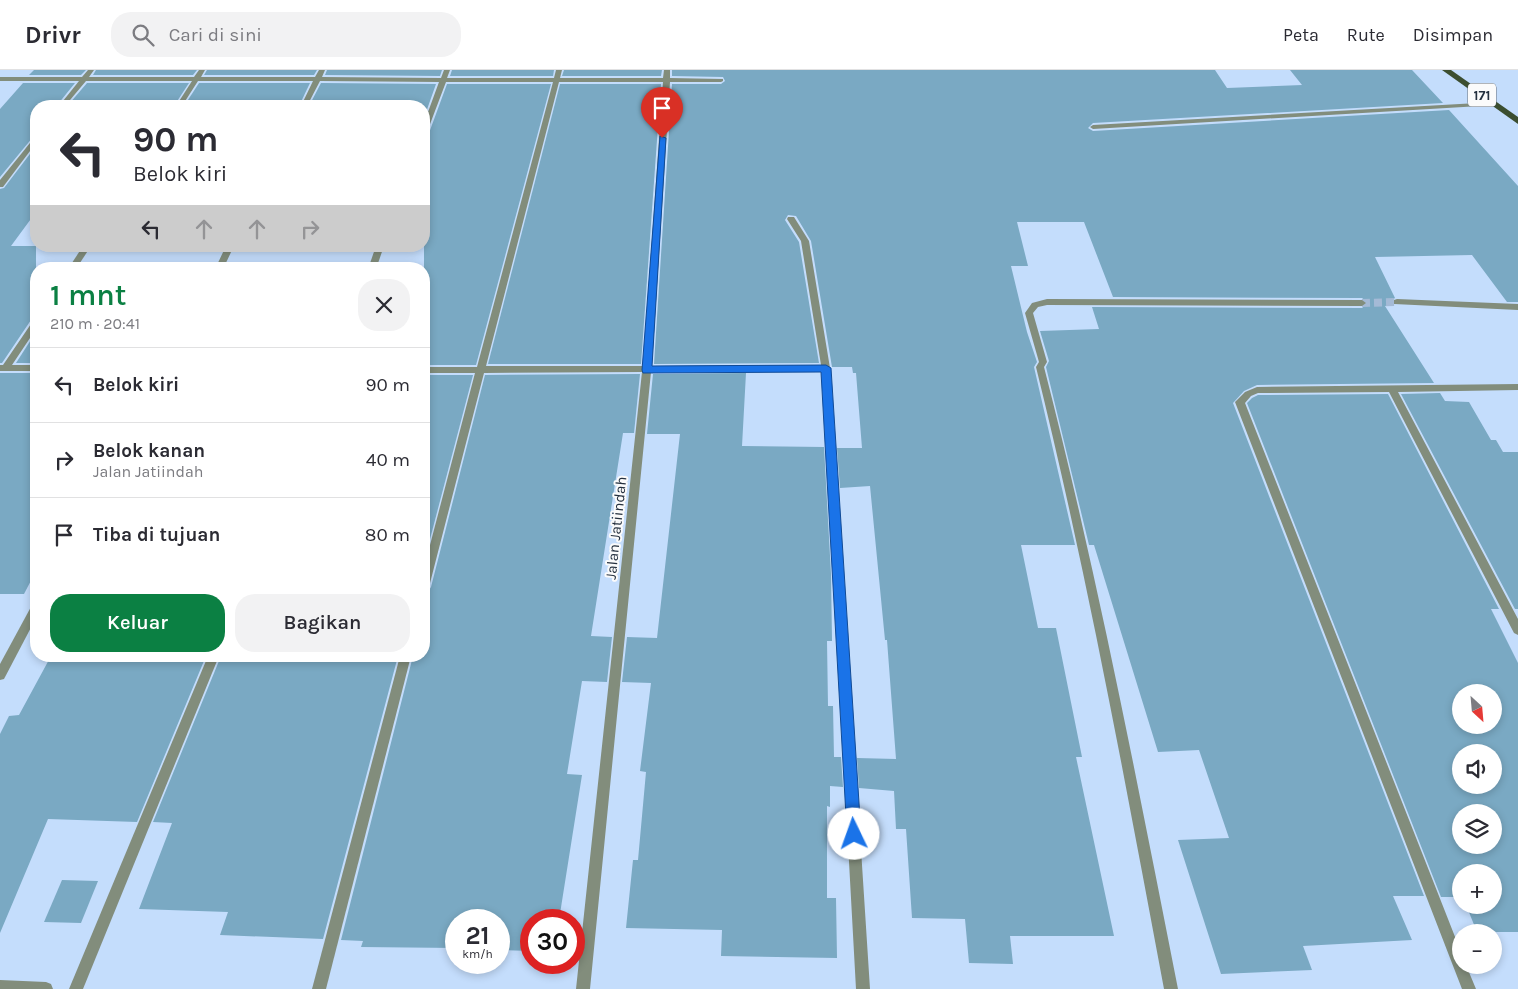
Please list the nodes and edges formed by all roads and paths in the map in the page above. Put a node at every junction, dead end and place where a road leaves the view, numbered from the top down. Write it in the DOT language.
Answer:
graph roads {
  1 [pos="92,70"];
  2 [pos="202,70"];
  3 [pos="322,70"];
  4 [pos="447,70"];
  5 [pos="558,70"];
  6 [pos="1446,70"];
  7 [pos="667,75"];
  8 [pos="0,80"];
  9 [pos="83,80"];
  10 [pos="196,80"];
  11 [pos="318,80"];
  12 [pos="721,80"];
  13 [pos="443,81"];
  14 [pos="556,81"];
  15 [pos="67,100"];
  16 [pos="183,100"];
  17 [pos="307,100"];
  18 [pos="1494,104"];
  19 [pos="430,116"];
  20 [pos="1518,121"];
  21 [pos="1093,127"];
  22 [pos="30,147"];
  23 [pos="0,185"];
  24 [pos="791,219"];
  25 [pos="1397,302"];
  26 [pos="1362,303"];
  27 [pos="1518,307"];
  28 [pos="30,331"];
  29 [pos="2,368"];
  30 [pos="30,368"];
  31 [pos="826,368"];
  32 [pos="430,370"];
  33 [pos="480,370"];
  34 [pos="647,370"];
  35 [pos="1518,387"];
  36 [pos="1392,389"];
  37 [pos="430,563"];
  38 [pos="30,619"];
  39 [pos="1518,630"];
  40 [pos="212,662"];
  41 [pos="404,662"];
  42 [pos="0,675"];
  43 [pos="0,987"];
  44 [pos="46,989"];
  45 [pos="76,989"];
  46 [pos="319,989"];
  47 [pos="583,989"];
  48 [pos="863,989"];
  49 [pos="1171,989"];
  50 [pos="1469,989"];
  1 -- 9 [label="street"];
  2 -- 10 [label="street"];
  3 -- 11 [label="street"];
  4 -- 13 [label="street"];
  5 -- 14 [label="street"];
  6 -- 18 [label="main road, 171"];
  7 -- 12 [label="street"];
  7 -- 14 [label="street"];
  7 -- 34 [label="street, Jalan Jatiindah"];
  8 -- 9 [label="street"];
  9 -- 10 [label="street"];
  9 -- 15 [label="street"];
  10 -- 11 [label="street"];
  10 -- 16 [label="street"];
  11 -- 13 [label="street"];
  11 -- 17 [label="street"];
  13 -- 14 [label="street"];
  13 -- 19 [label="street"];
  14 -- 33 [label="street"];
  18 -- 20 [label="main road, 171"];
  18 -- 21 [label="street"];
  22 -- 23 [label="street"];
  24 -- 31 [label="street"];
  25 -- 27 [label="street"];
  26 -- 49 [label="street"];
  28 -- 29 [label="street"];
  29 -- 30 [label="street"];
  31 -- 34 [label="street"];
  31 -- 48 [label="street"];
  32 -- 33 [label="street"];
  33 -- 34 [label="street"];
  33 -- 37 [label="street"];
  34 -- 47 [label="street, Jalan Jatiindah"];
  35 -- 36 [label="street"];
  36 -- 39 [label="street"];
  36 -- 50 [label="street"];
  38 -- 42 [label="street"];
  40 -- 45 [label="street"];
  41 -- 46 [label="street"];
  43 -- 44 [label="street"];
}
